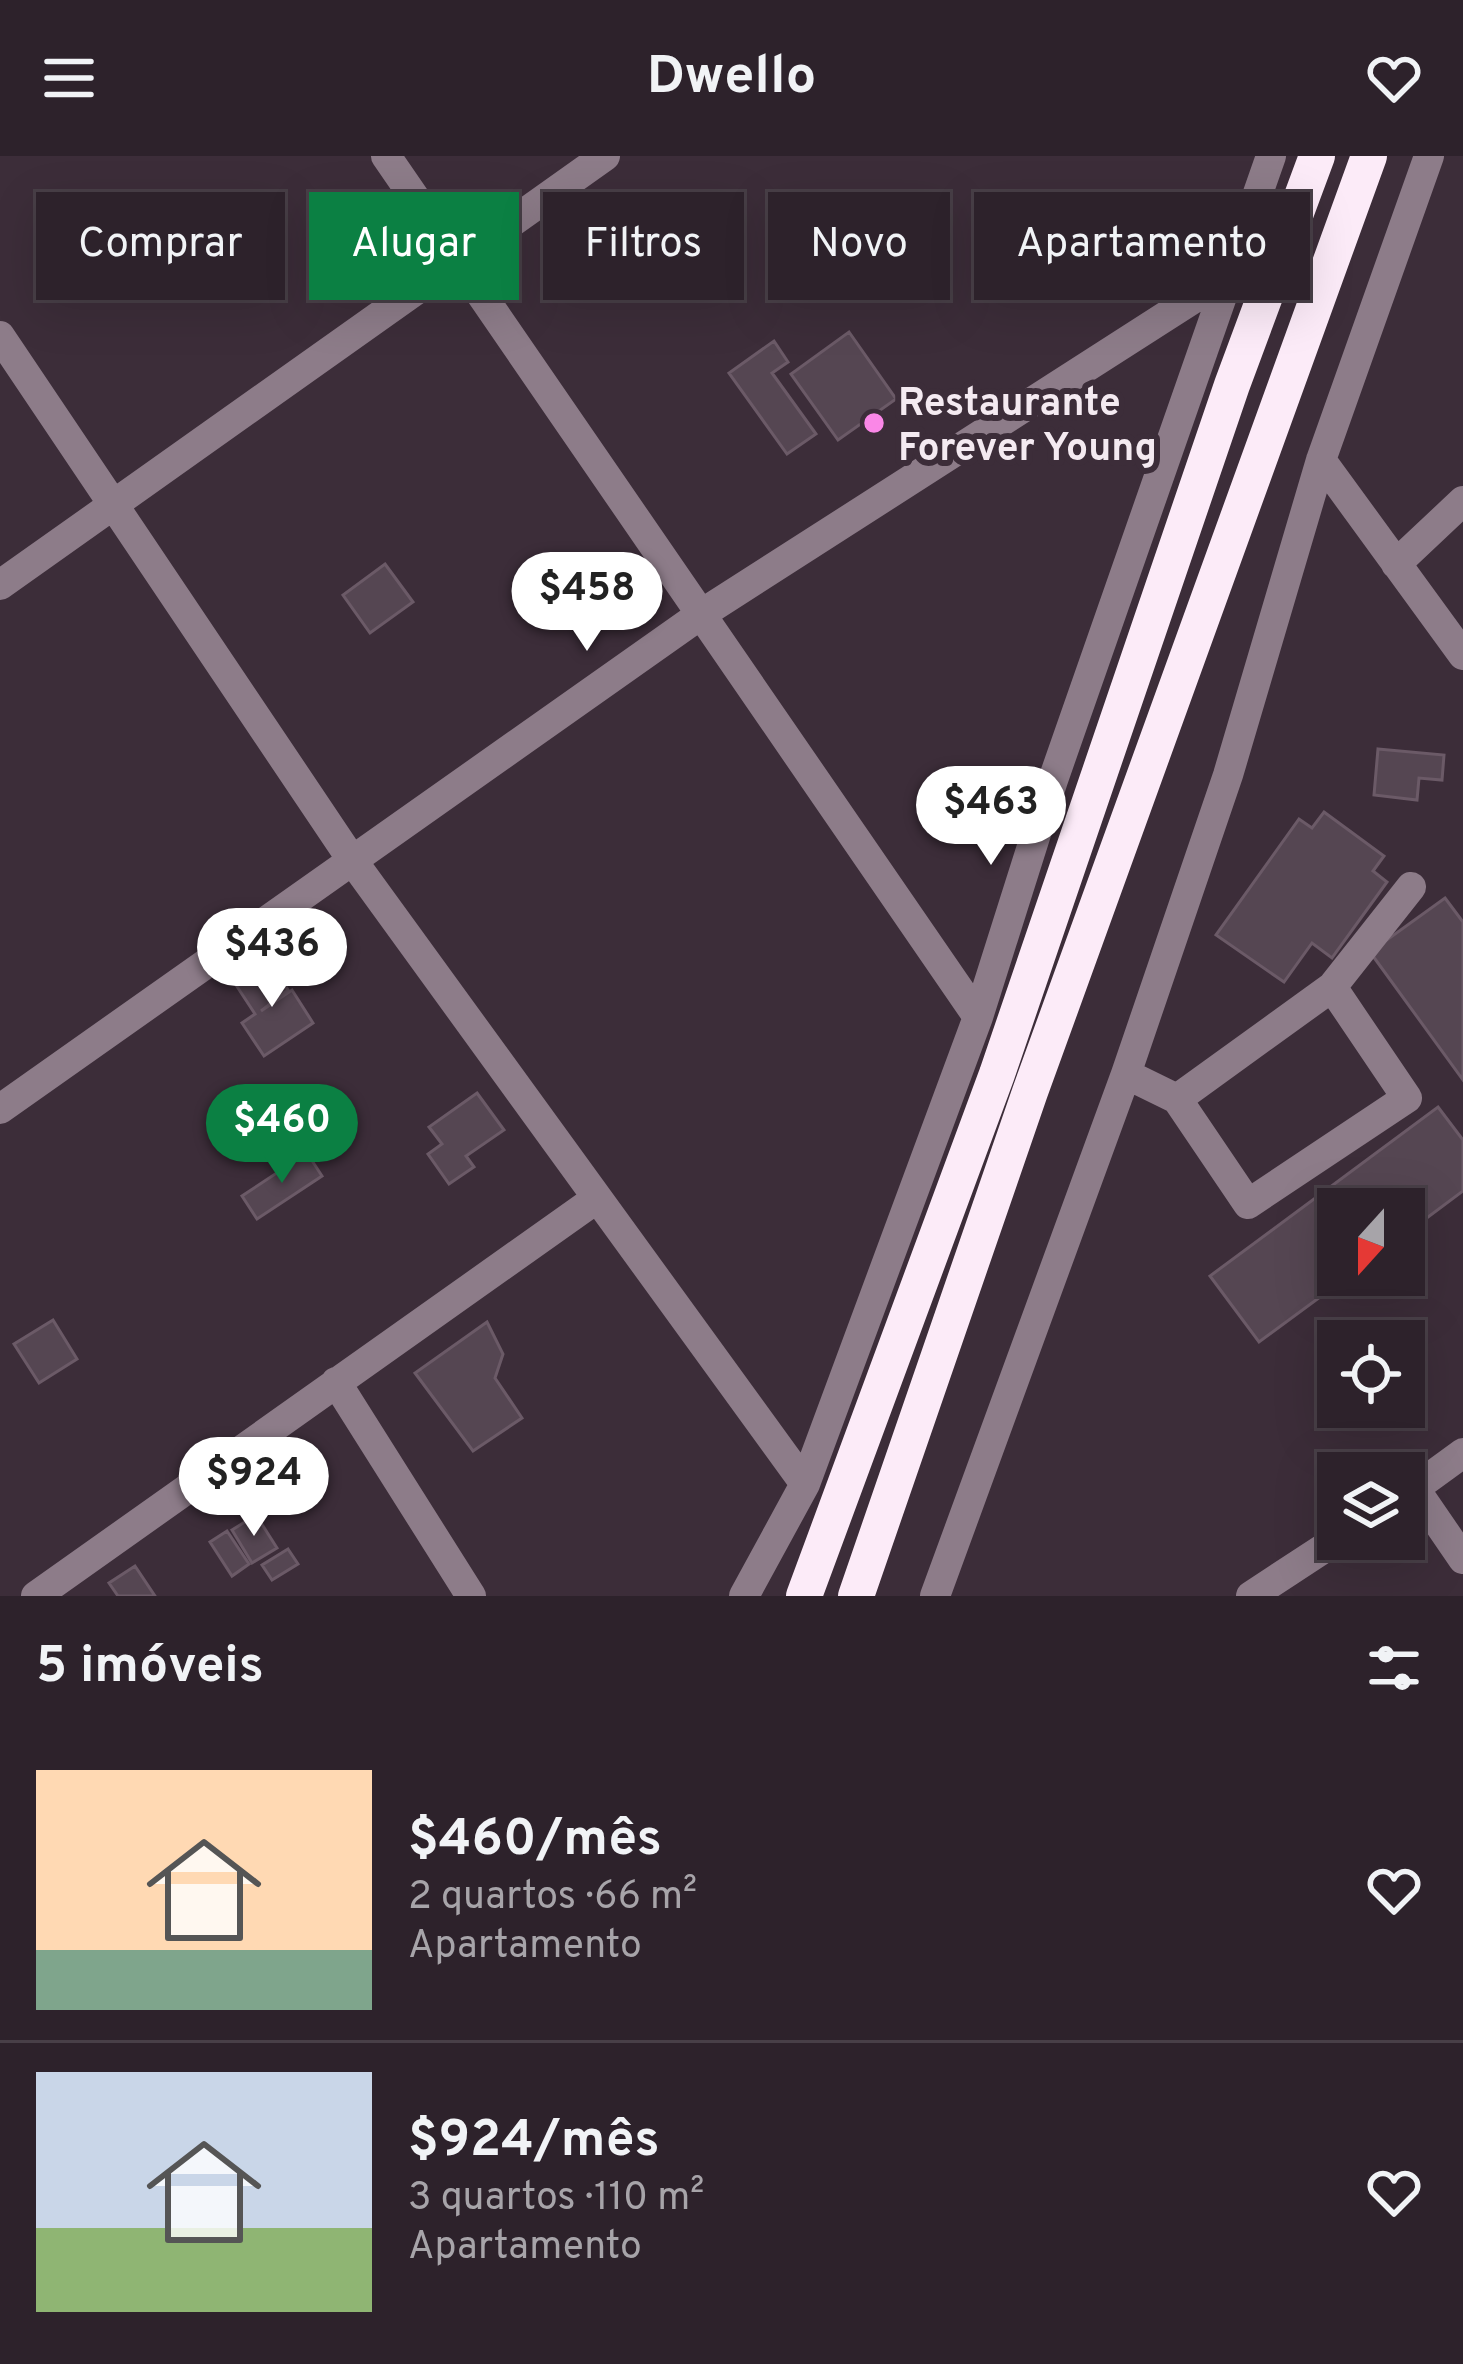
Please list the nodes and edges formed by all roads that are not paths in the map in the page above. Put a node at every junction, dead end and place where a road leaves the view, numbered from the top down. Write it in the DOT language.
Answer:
graph roads {
  1 [pos="386,156"];
  2 [pos="605,156"];
  3 [pos="1271,156"];
  4 [pos="1317,156"];
  5 [pos="1369,156"];
  6 [pos="1429,156"];
  7 [pos="411,192"];
  8 [pos="1258,192"];
  9 [pos="519,219"];
  10 [pos="406,300"];
  11 [pos="486,300"];
  12 [pos="1191,300"];
  13 [pos="1219,300"];
  14 [pos="0,336"];
  15 [pos="1321,460"];
  16 [pos="1463,501"];
  17 [pos="116,505"];
  18 [pos="1396,564"];
  19 [pos="0,584"];
  20 [pos="703,613"];
  21 [pos="1463,655"];
  22 [pos="352,860"];
  23 [pos="1411,887"];
  24 [pos="1332,987"];
  25 [pos="978,1017"];
  26 [pos="1126,1074"];
  27 [pos="1177,1099"];
  28 [pos="0,1109"];
  29 [pos="596,1199"];
  30 [pos="336,1382"];
  31 [pos="1463,1453"];
  32 [pos="1425,1480"];
  33 [pos="805,1484"];
  34 [pos="1425,1512"];
  35 [pos="1317,1553"];
  36 [pos="1463,1559"];
  37 [pos="36,1596"];
  38 [pos="471,1596"];
  39 [pos="744,1596"];
  40 [pos="804,1596"];
  41 [pos="856,1596"];
  42 [pos="935,1596"];
  43 [pos="1251,1596"];
  1 -- 7 [label="street"];
  2 -- 9 [label="street"];
  3 -- 8 [label="street"];
  4 -- 40 [label="highway"];
  5 -- 41 [label="highway"];
  6 -- 15 [label="street"];
  10 -- 17 [label="street"];
  11 -- 20 [label="street"];
  12 -- 20 [label="street"];
  13 -- 25 [label="street"];
  14 -- 17 [label="street"];
  15 -- 18 [label="street"];
  15 -- 26 [label="street"];
  16 -- 18 [label="street"];
  17 -- 19 [label="street"];
  17 -- 22 [label="street"];
  18 -- 21 [label="street"];
  20 -- 22 [label="street"];
  20 -- 25 [label="street"];
  22 -- 28 [label="street"];
  22 -- 29 [label="street"];
  23 -- 24 [label="street"];
  24 -- 27 [label="street"];
  24 -- 27 [label="street"];
  25 -- 33 [label="street"];
  26 -- 27 [label="street"];
  26 -- 42 [label="street"];
  29 -- 30 [label="street"];
  29 -- 33 [label="street"];
  30 -- 37 [label="street"];
  30 -- 38 [label="street"];
  31 -- 32 [label="street"];
  33 -- 39 [label="street"];
  34 -- 36 [label="street"];
  35 -- 43 [label="street"];
}
